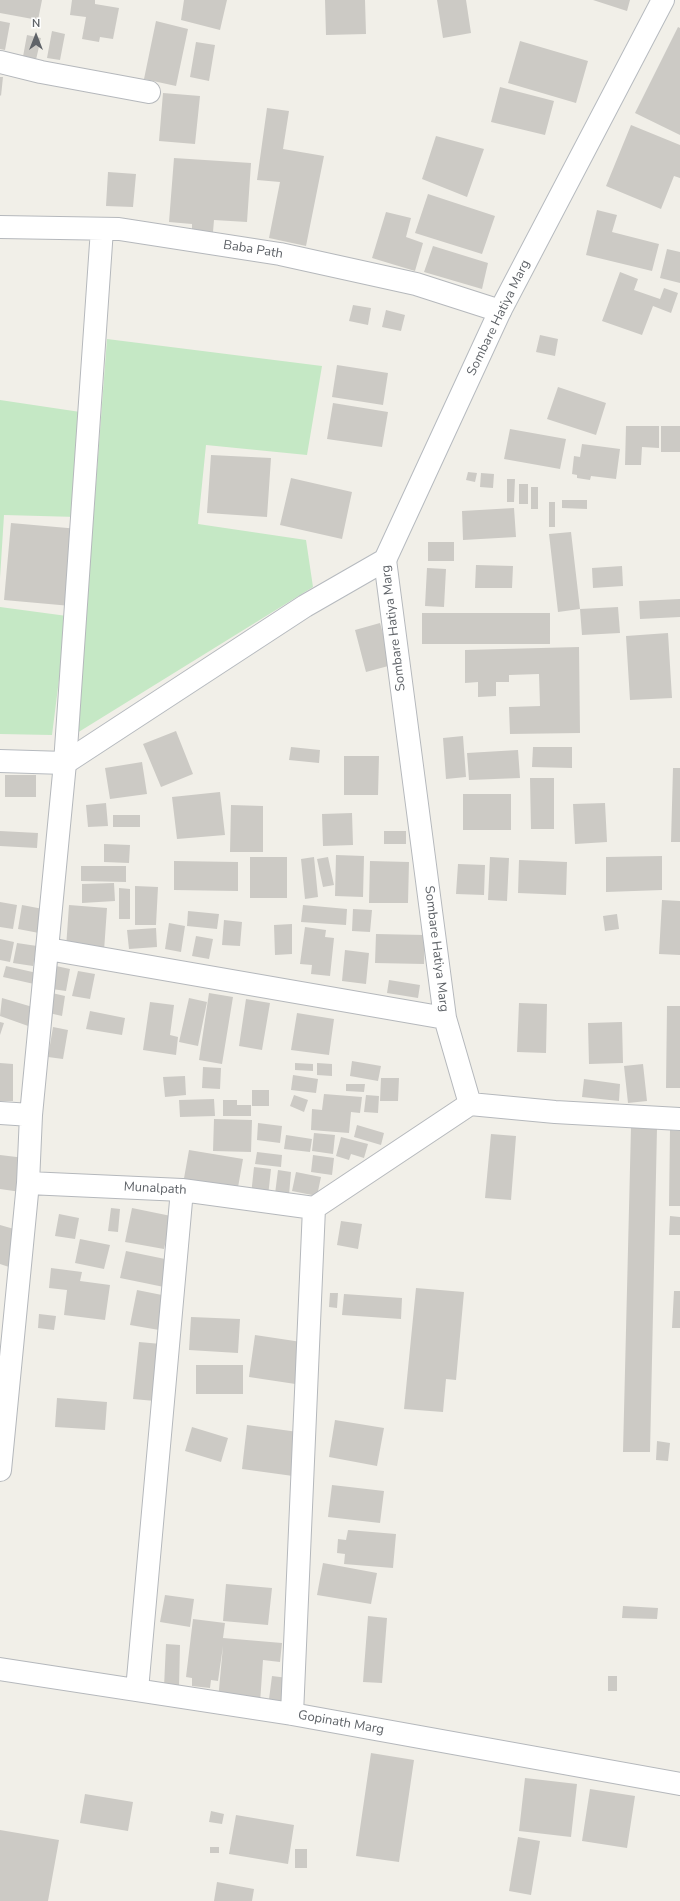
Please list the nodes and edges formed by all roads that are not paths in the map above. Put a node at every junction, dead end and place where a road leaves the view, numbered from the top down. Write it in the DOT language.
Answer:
graph roads {
  1 [pos="663,0"];
  2 [pos="0,62"];
  3 [pos="149,92"];
  4 [pos="0,227"];
  5 [pos="102,229"];
  6 [pos="500,311"];
  7 [pos="385,560"];
  8 [pos="0,761"];
  9 [pos="65,763"];
  10 [pos="48,949"];
  11 [pos="445,1018"];
  12 [pos="470,1104"];
  13 [pos="0,1113"];
  14 [pos="31,1115"];
  15 [pos="680,1119"];
  16 [pos="28,1183"];
  17 [pos="182,1190"];
  18 [pos="314,1208"];
  19 [pos="4,1394"];
  20 [pos="0,1470"];
  21 [pos="0,1669"];
  22 [pos="137,1690"];
  23 [pos="292,1714"];
  24 [pos="680,1784"];
  1 -- 6 [label="street, Sombare Hatiya Marg"];
  2 -- 3 [label="street"];
  4 -- 5 [label="street, Baba Path"];
  5 -- 6 [label="street, Baba Path"];
  5 -- 9 [label="street"];
  6 -- 7 [label="street, Sombare Hatiya Marg"];
  7 -- 9 [label="street"];
  7 -- 11 [label="street, Sombare Hatiya Marg"];
  8 -- 9 [label="street"];
  9 -- 10 [label="street"];
  10 -- 11 [label="street"];
  10 -- 14 [label="street"];
  11 -- 12 [label="street, Sombare Hatiya Marg"];
  12 -- 15 [label="street"];
  12 -- 18 [label="street"];
  13 -- 14 [label="street"];
  14 -- 16 [label="street"];
  16 -- 17 [label="street, Munalpath"];
  16 -- 19 [label="street"];
  17 -- 18 [label="street, Munalpath"];
  17 -- 22 [label="street"];
  18 -- 23 [label="street"];
  19 -- 20 [label="street"];
  21 -- 22 [label="street, Gopinath Marg"];
  22 -- 23 [label="street, Gopinath Marg"];
  23 -- 24 [label="street, Gopinath Marg"];
}
